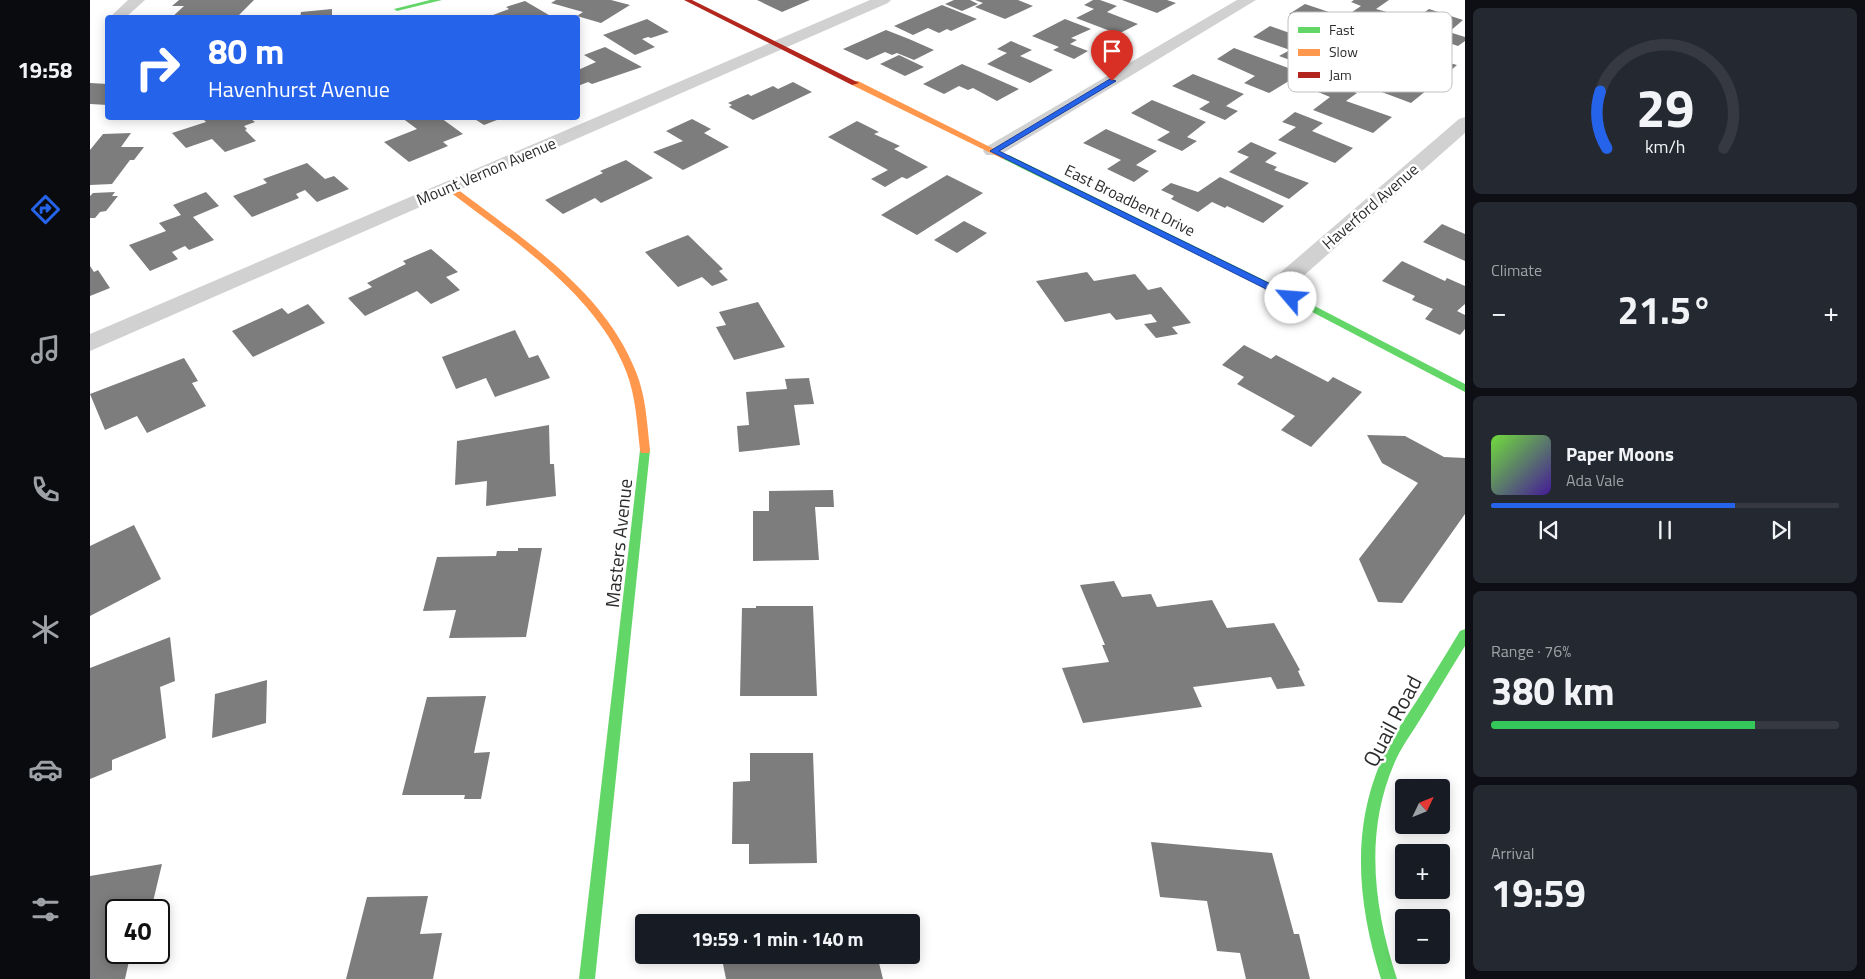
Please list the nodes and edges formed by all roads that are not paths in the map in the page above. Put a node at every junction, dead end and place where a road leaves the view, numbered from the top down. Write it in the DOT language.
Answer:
graph roads {
  1 [pos="137,0"];
  2 [pos="439,0"];
  3 [pos="687,0"];
  4 [pos="883,0"];
  5 [pos="1248,0"];
  6 [pos="397,9"];
  7 [pos="118,15"];
  8 [pos="779,46"];
  9 [pos="1465,123"];
  10 [pos="994,151"];
  11 [pos="449,187"];
  12 [pos="1275,289"];
  13 [pos="90,343"];
  14 [pos="1465,388"];
  15 [pos="1465,635"];
  16 [pos="587,979"];
  17 [pos="1389,979"];
  1 -- 7 [label="street"];
  2 -- 6 [label="street"];
  3 -- 8 [label="street, East Broadbent Drive"];
  4 -- 8 [label="street, Mount Vernon Avenue"];
  5 -- 10 [label="street"];
  8 -- 10 [label="street, East Broadbent Drive"];
  8 -- 11 [label="street, Mount Vernon Avenue"];
  9 -- 12 [label="street, Haverford Avenue"];
  10 -- 12 [label="street, East Broadbent Drive"];
  11 -- 13 [label="street, Mount Vernon Avenue"];
  11 -- 16 [label="street, Masters Avenue"];
  12 -- 14 [label="street, East Broadbent Drive"];
  15 -- 17 [label="street, Quail Road"];
}
